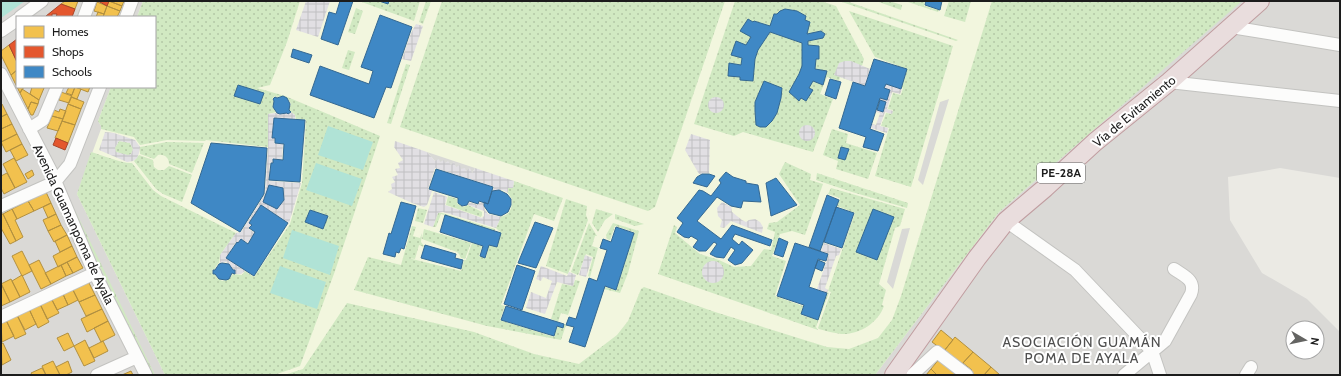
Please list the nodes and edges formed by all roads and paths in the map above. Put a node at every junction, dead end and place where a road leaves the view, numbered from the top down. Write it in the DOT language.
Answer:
graph roads {
  1 [pos="42,1"];
  2 [pos="90,1"];
  3 [pos="132,1"];
  4 [pos="1260,1"];
  5 [pos="21,16"];
  6 [pos="84,16"];
  7 [pos="126,16"];
  8 [pos="16,21"];
  9 [pos="1231,27"];
  10 [pos="1,31"];
  11 [pos="1340,45"];
  12 [pos="1,74"];
  13 [pos="1169,82"];
  14 [pos="57,88"];
  15 [pos="100,88"];
  16 [pos="1340,101"];
  17 [pos="29,129"];
  18 [pos="55,182"];
  19 [pos="1,206"];
  20 [pos="1006,221"];
  21 [pos="1174,269"];
  22 [pos="95,273"];
  23 [pos="1,317"];
  24 [pos="1152,351"];
  25 [pos="137,357"];
  26 [pos="97,375"];
  27 [pos="146,375"];
  28 [pos="894,375"];
  29 [pos="912,375"];
  30 [pos="967,375"];
  31 [pos="1124,375"];
  32 [pos="1160,375"];
  1 -- 5 [label="street"];
  2 -- 6 [label="street"];
  3 -- 7 [label="street"];
  4 -- 9 [label="highway, Vía de Evitamiento / PE-28A"];
  8 -- 10 [label="street"];
  9 -- 11 [label="street"];
  9 -- 13 [label="highway, Vía de Evitamiento / PE-28A"];
  12 -- 17 [label="street, Avenida Guamanpoma de Ayala"];
  13 -- 16 [label="street"];
  13 -- 20 [label="highway, Vía de Evitamiento / PE-28A"];
  14 -- 17 [label="street"];
  15 -- 18 [label="street"];
  17 -- 18 [label="street, Avenida Guamanpoma de Ayala"];
  18 -- 19 [label="street"];
  18 -- 22 [label="street, Avenida Guamanpoma de Ayala"];
  20 -- 24 [label="street"];
  20 -- 28 [label="highway, Vía de Evitamiento / PE-28A"];
  21 -- 24 [label="street"];
  22 -- 23 [label="street"];
  22 -- 25 [label="street, Avenida Guamanpoma de Ayala"];
  24 -- 31 [label="street"];
  24 -- 32 [label="street"];
  25 -- 26 [label="street"];
  25 -- 27 [label="street, Avenida Guamanpoma de Ayala"];
  29 -- 30 [label="street"];
}
